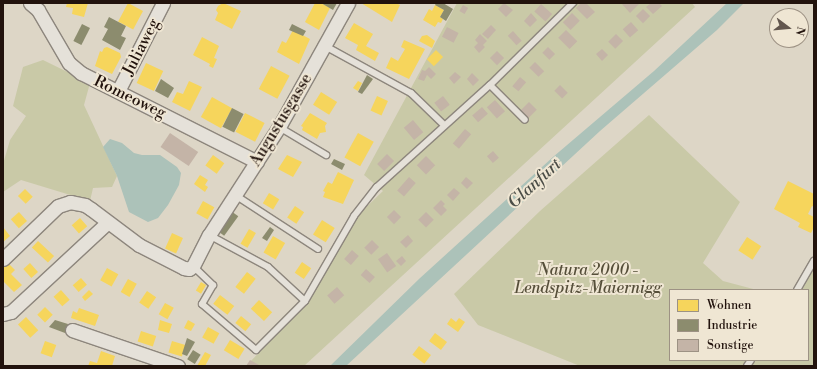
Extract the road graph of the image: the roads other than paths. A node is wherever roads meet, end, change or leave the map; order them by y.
1 (30, 3) edge
2 (163, 3) edge
3 (348, 3) edge
4 (573, 3) edge
5 (325, 46) junction
6 (490, 85) junction
7 (118, 91) junction
8 (525, 120) dead end
9 (444, 125) junction
10 (279, 127) junction
11 (326, 155) dead end
12 (257, 162) junction
13 (235, 195) junction
14 (108, 222) junction
15 (209, 234) junction
16 (318, 249) dead end
17 (3, 259) edge
18 (814, 261) edge
19 (193, 266) junction
20 (798, 289) edge
21 (305, 300) junction
22 (3, 314) edge
23 (72, 330) dead end
24 (178, 366) edge

1 - 7 street, Romeoweg
2 - 7 street, Juliaweg
3 - 5 street, Augustusgasse
4 - 6 lane
5 - 9 lane
5 - 10 street, Augustusgasse
6 - 8 lane
6 - 9 lane
7 - 12 street, Romeoweg
9 - 21 lane
10 - 11 lane
10 - 12 street, Augustusgasse
12 - 13 street, Augustusgasse
13 - 15 street, Augustusgasse
13 - 16 lane
14 - 17 street
14 - 19 street
14 - 22 street
15 - 19 street, Augustusgasse
15 - 21 lane
18 - 20 lane
19 - 21 lane
23 - 24 street

